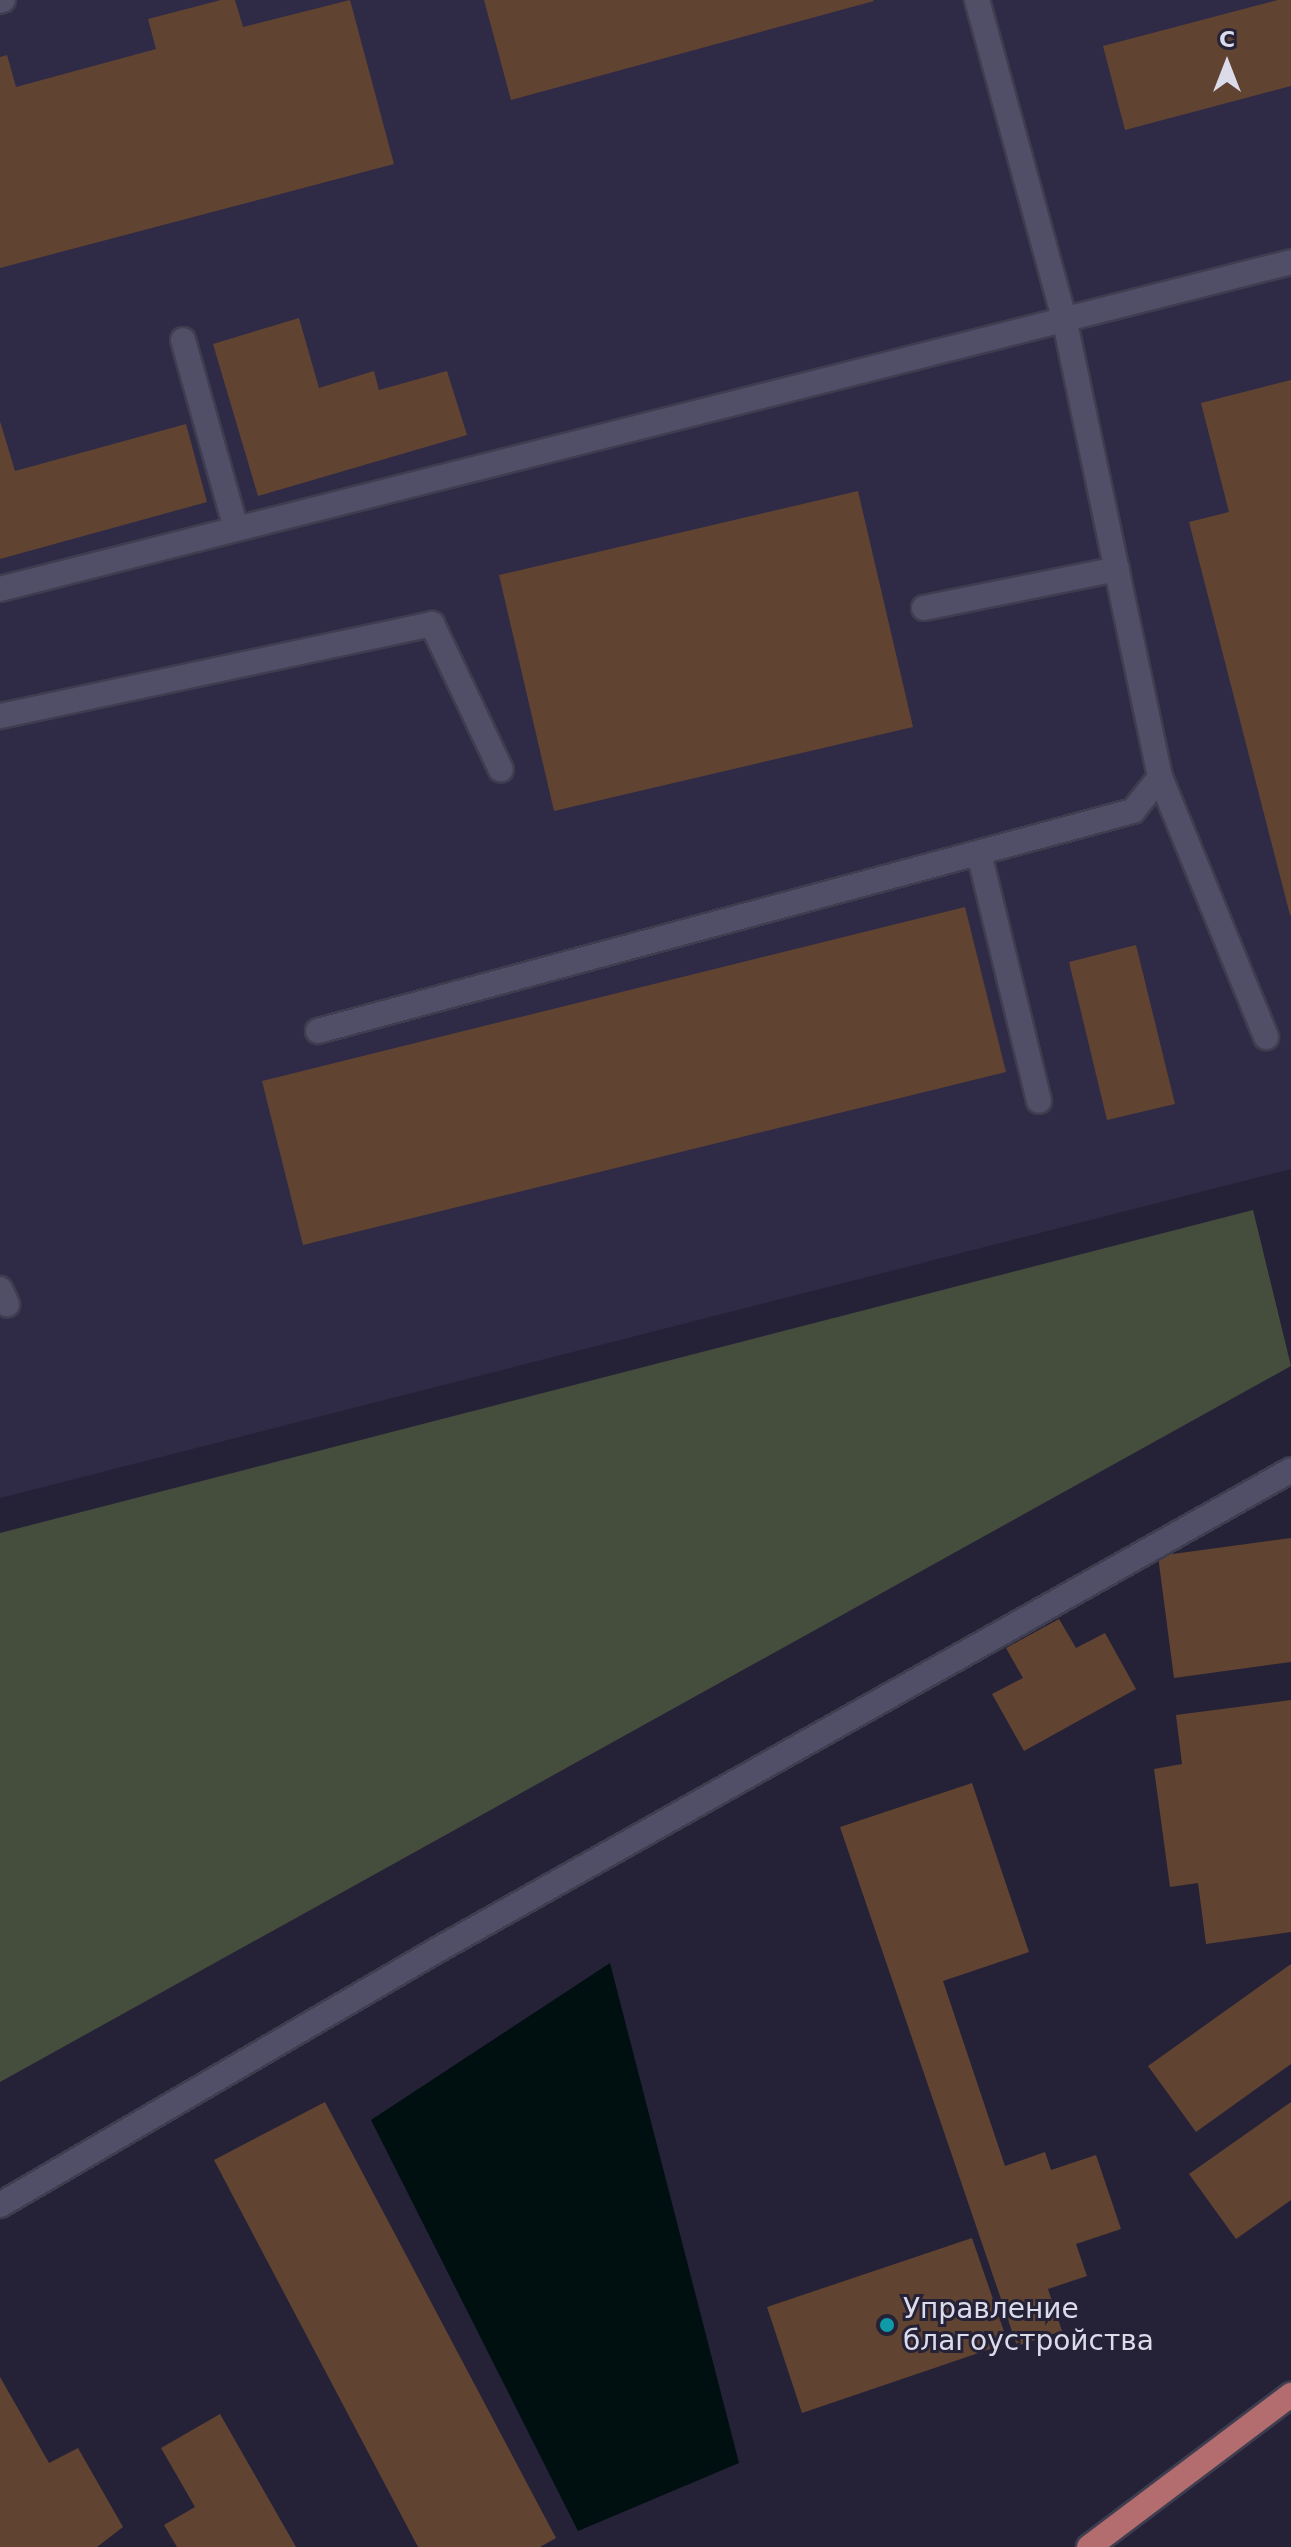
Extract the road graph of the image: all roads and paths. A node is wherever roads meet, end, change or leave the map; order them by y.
1 (977, 0) edge
2 (1291, 262) edge
3 (1064, 318) junction
4 (183, 340) dead end
5 (236, 529) junction
6 (1117, 569) junction
7 (0, 589) edge
8 (924, 608) dead end
9 (0, 716) edge
10 (501, 770) dead end
11 (1160, 777) junction
12 (979, 853) junction
13 (318, 1031) dead end
14 (1266, 1037) dead end
15 (1039, 1101) dead end
16 (1291, 1470) edge
17 (0, 2205) edge
18 (1291, 2395) edge
19 (1089, 2547) edge

1 - 3 lane
2 - 3 lane
3 - 5 lane
3 - 6 lane
4 - 5 lane
5 - 7 lane
6 - 8 lane
6 - 11 lane
9 - 10 lane
11 - 12 lane
11 - 14 lane
12 - 13 lane
12 - 15 lane
16 - 17 lane
18 - 19 main road

